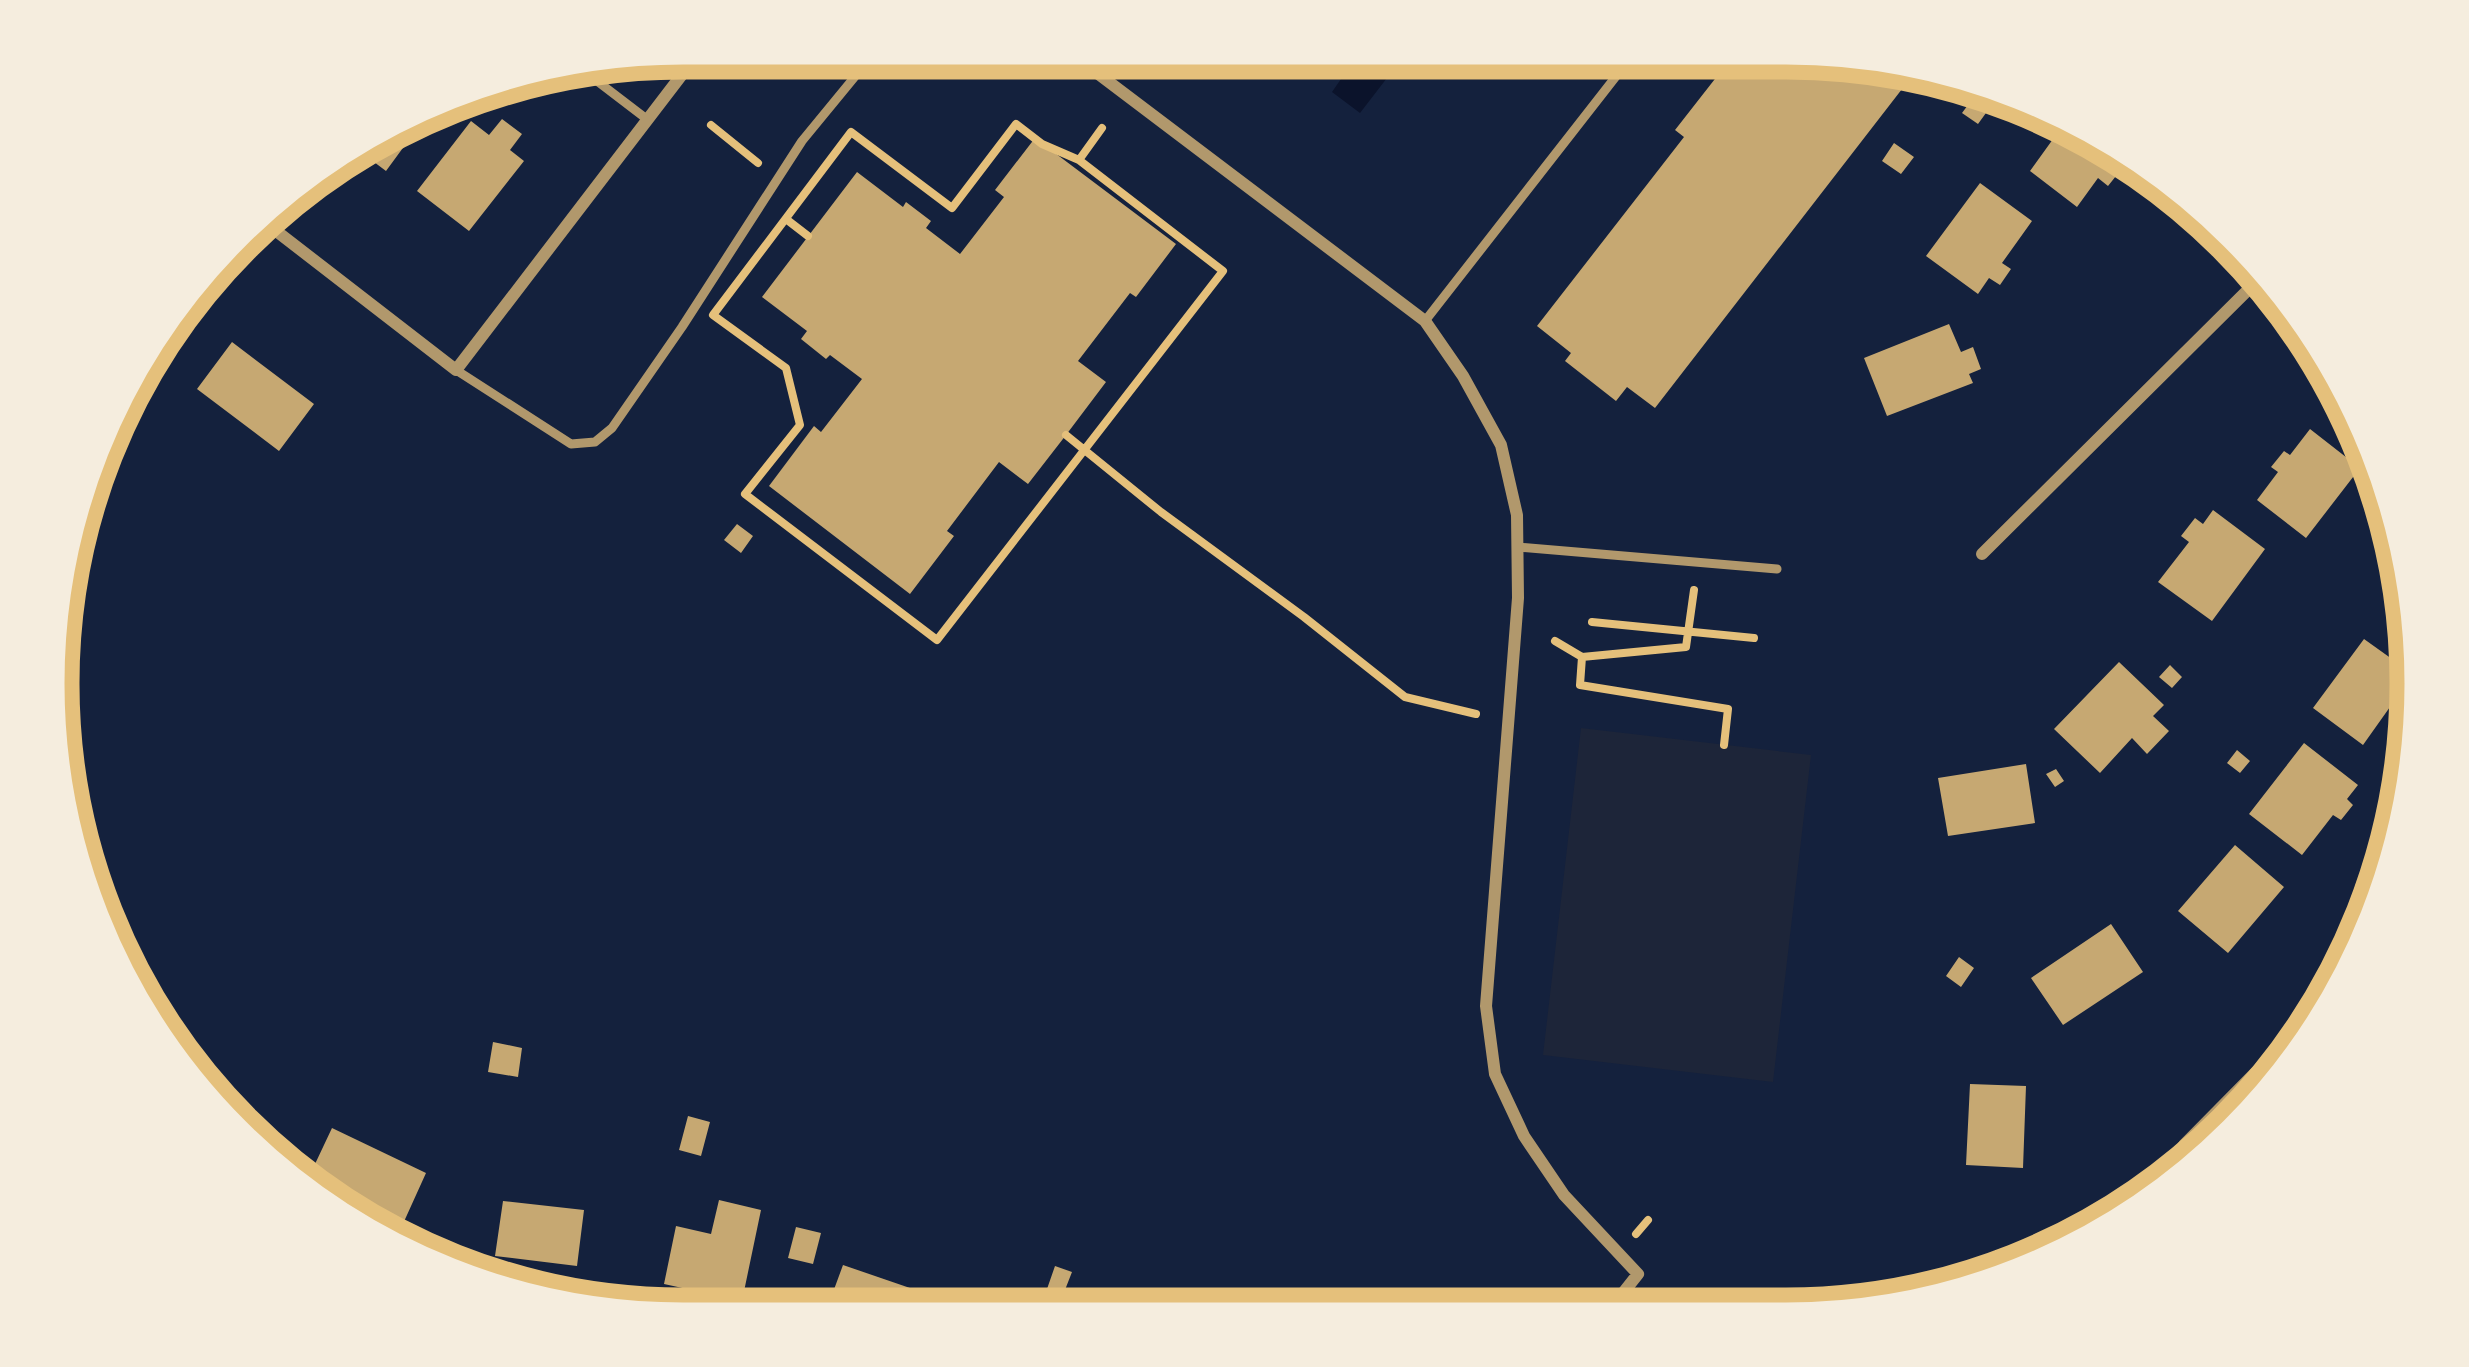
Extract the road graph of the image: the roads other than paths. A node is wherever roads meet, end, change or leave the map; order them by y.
1 (684, 72) edge
2 (859, 72) edge
3 (1096, 72) edge
4 (1619, 72) edge
5 (594, 79) edge
6 (648, 120) junction
7 (274, 229) edge
8 (2251, 287) edge
9 (1425, 321) junction
10 (457, 370) junction
11 (1518, 547) junction
12 (1982, 554) dead end
13 (1777, 569) dead end
14 (2263, 1065) edge
15 (2185, 1145) dead end
16 (1622, 1295) edge

1 - 6 street
2 - 10 lane
3 - 9 street
4 - 9 lane
5 - 6 lane
6 - 10 street
7 - 10 street
8 - 12 street
9 - 11 street
11 - 13 lane
11 - 16 street
14 - 15 street

